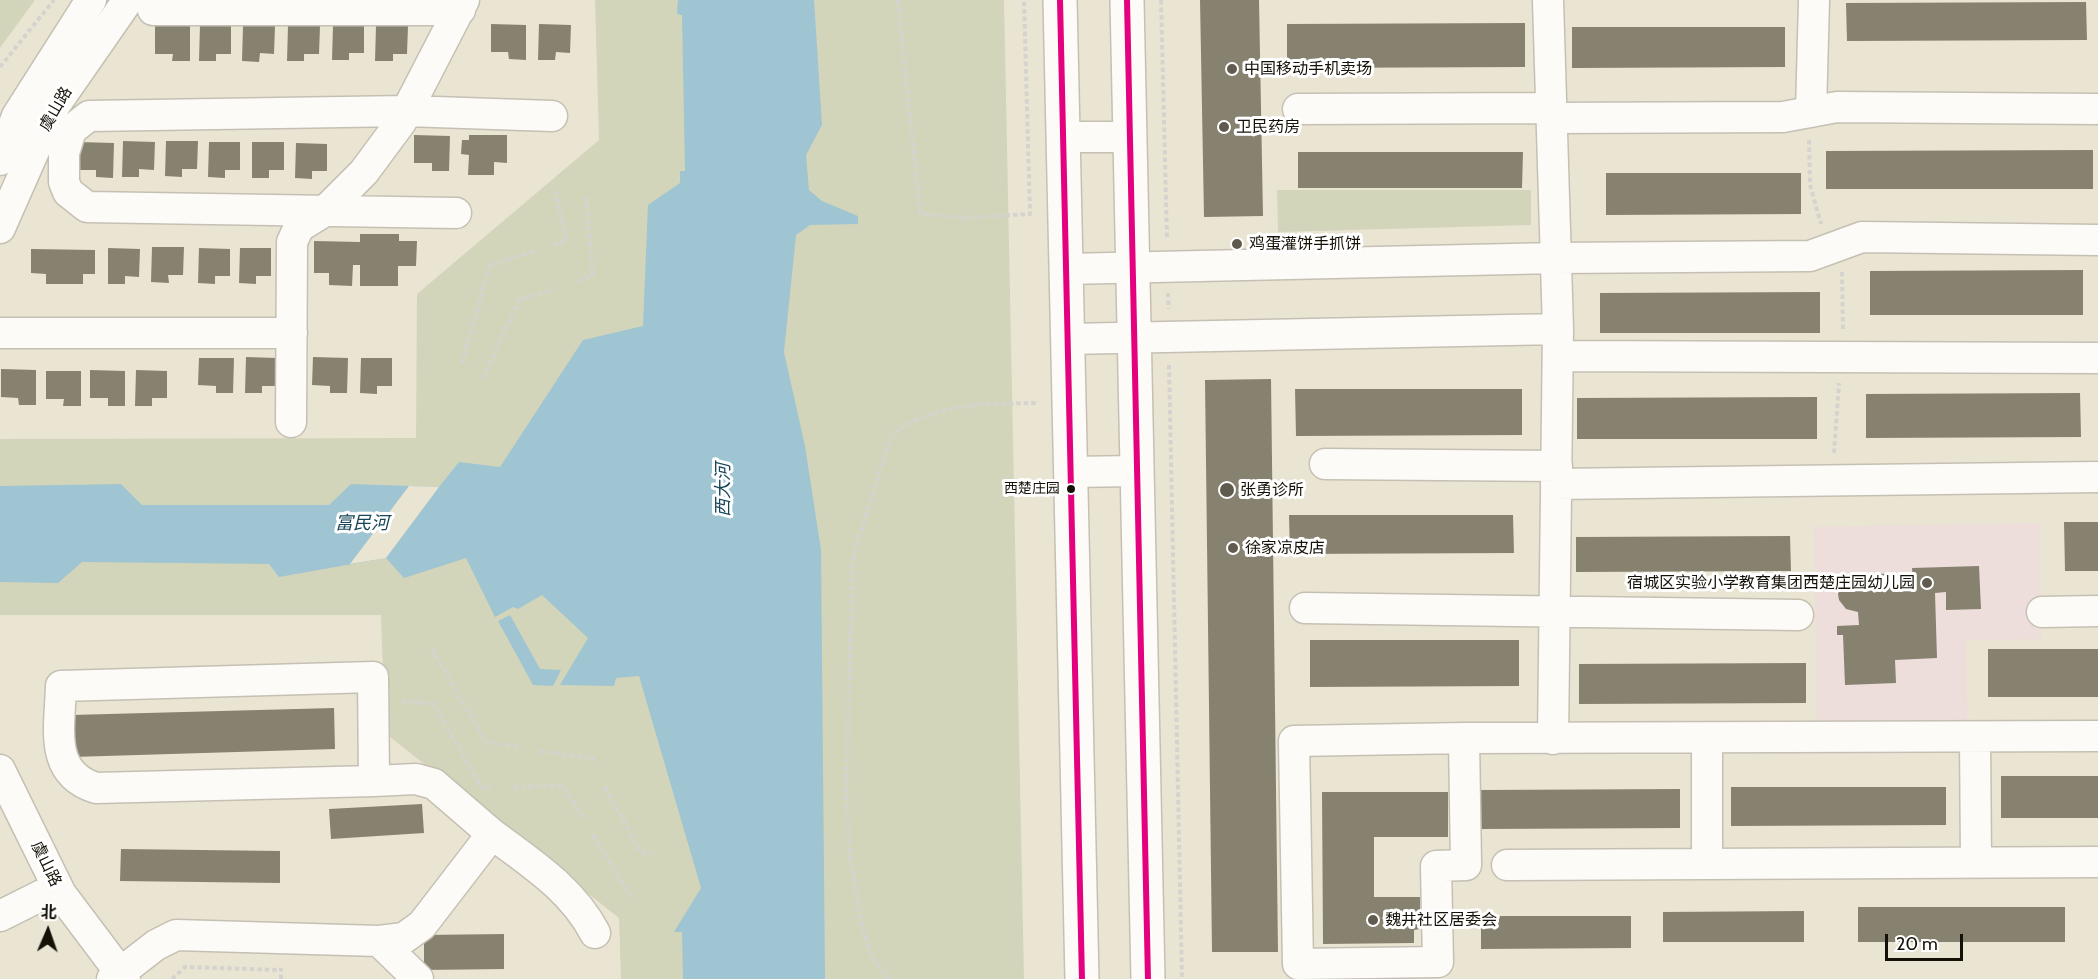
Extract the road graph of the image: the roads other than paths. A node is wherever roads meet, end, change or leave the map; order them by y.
1 (91, 0) edge
2 (1060, 0) edge
3 (1127, 0) edge
4 (1548, 0) edge
5 (1815, 0) edge
6 (141, 5) edge
7 (462, 5) edge
8 (1298, 109) dead end
9 (2098, 109) edge
10 (406, 111) junction
11 (1810, 112) junction
12 (1552, 113) junction
13 (8, 116) edge
14 (552, 116) dead end
15 (1063, 137) junction
16 (1130, 137) junction
17 (0, 160) edge
18 (326, 211) junction
19 (456, 213) dead end
20 (0, 228) edge
21 (2098, 240) edge
22 (1556, 258) junction
23 (1134, 267) junction
24 (1066, 268) junction
25 (0, 333) edge
26 (292, 333) junction
27 (1135, 338) junction
28 (1067, 339) junction
29 (1558, 343) junction
30 (2098, 358) edge
31 (291, 422) dead end
32 (1325, 464) dead end
33 (1137, 471) junction
34 (1070, 472) junction
35 (1557, 475) junction
36 (2098, 477) edge
37 (1305, 608) dead end
38 (2098, 611) edge
39 (1555, 612) junction
40 (2042, 612) dead end
41 (1798, 615) dead end
42 (2098, 736) edge
43 (1975, 737) junction
44 (1464, 738) junction
45 (1707, 738) junction
46 (1553, 739) junction
47 (0, 770) edge
48 (374, 781) junction
49 (0, 812) edge
50 (492, 834) junction
51 (1976, 862) junction
52 (2098, 862) edge
53 (1707, 864) junction
54 (1508, 865) dead end
55 (42, 895) junction
56 (0, 916) edge
57 (595, 933) dead end
58 (379, 941) junction
59 (1438, 971) edge
60 (114, 977) edge
61 (418, 979) edge
62 (1082, 979) edge
63 (1148, 979) edge

1 - 13 street, 虞山路
2 - 15 main road
3 - 16 main road
4 - 12 street
5 - 11 street
6 - 7 street
6 - 20 street, 虞山路
7 - 10 street
8 - 12 street
9 - 11 street
10 - 14 street
10 - 18 street
10 - 18 street
11 - 12 street
12 - 22 street
13 - 17 street, 虞山路
15 - 16 street
15 - 24 main road
16 - 23 main road
18 - 19 street
18 - 26 street
21 - 22 street
22 - 23 street
22 - 29 street
23 - 24 street
23 - 27 main road
24 - 28 main road
25 - 26 street
26 - 31 street
27 - 28 street
27 - 29 street
27 - 33 main road
28 - 34 main road
29 - 30 street
29 - 35 street
32 - 35 street
33 - 34 street
33 - 63 main road
34 - 62 main road
35 - 36 street
35 - 39 street
37 - 39 street
38 - 40 street
39 - 41 street
39 - 46 street
42 - 43 street
43 - 45 street
43 - 51 street
44 - 46 street
44 - 59 street
44 - 59 street
45 - 46 street
45 - 53 street
47 - 60 street, 虞山路
48 - 48 street
48 - 50 street
49 - 55 street, 虞山路
50 - 57 street
50 - 58 street
51 - 52 street
51 - 53 street
53 - 54 street
55 - 56 street
55 - 60 street, 虞山路
58 - 60 street
58 - 61 street

